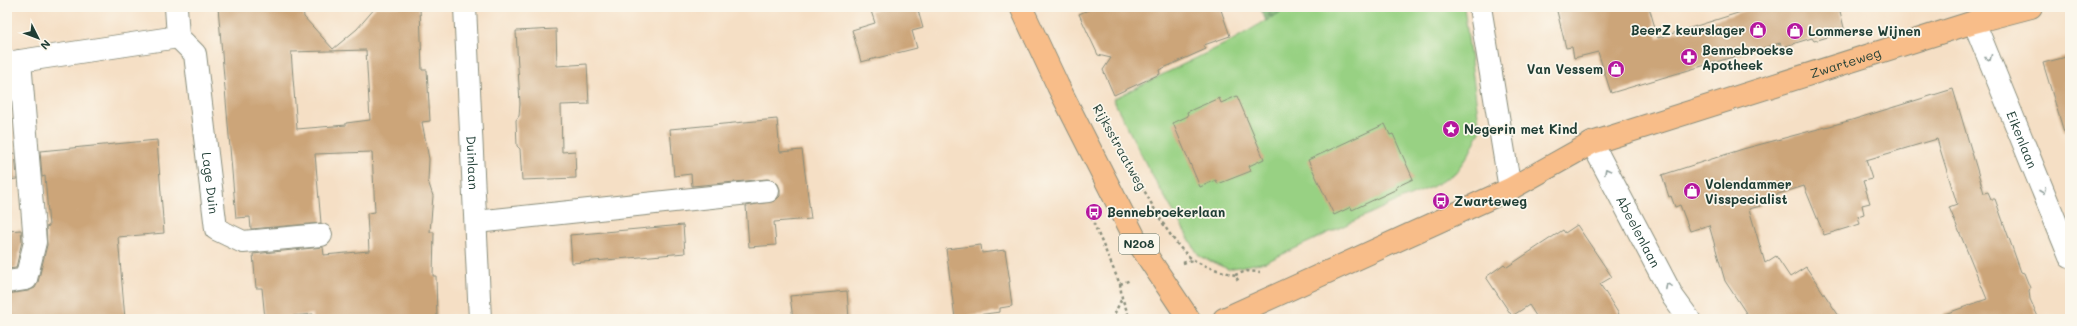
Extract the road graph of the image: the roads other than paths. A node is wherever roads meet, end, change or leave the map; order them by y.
1 (176, 7) edge
2 (465, 7) edge
3 (1021, 7) edge
4 (1480, 7) edge
5 (2031, 7) edge
6 (1974, 22) junction
7 (178, 37) junction
8 (13, 62) edge
9 (1592, 143) junction
10 (1510, 189) junction
11 (768, 191) dead end
12 (476, 222) junction
13 (321, 235) dead end
14 (2070, 257) edge
15 (7, 282) edge
16 (480, 319) edge
17 (1189, 319) edge
18 (1224, 319) edge
19 (1689, 319) edge

1 - 7 street
2 - 12 street, Duinlaan
3 - 17 main road, Rijksstraatweg / N208
4 - 10 street
5 - 6 main road, Zwarteweg
6 - 9 main road, Zwarteweg
6 -> 14 street, Eikenlaan
7 - 8 street
7 - 13 street, Lage Duin
8 - 15 street
9 - 10 main road, Zwarteweg
19 -> 9 street, Abeelenlaan
10 - 18 main road, Zwarteweg
11 - 12 street
12 - 16 street, Duinlaan

